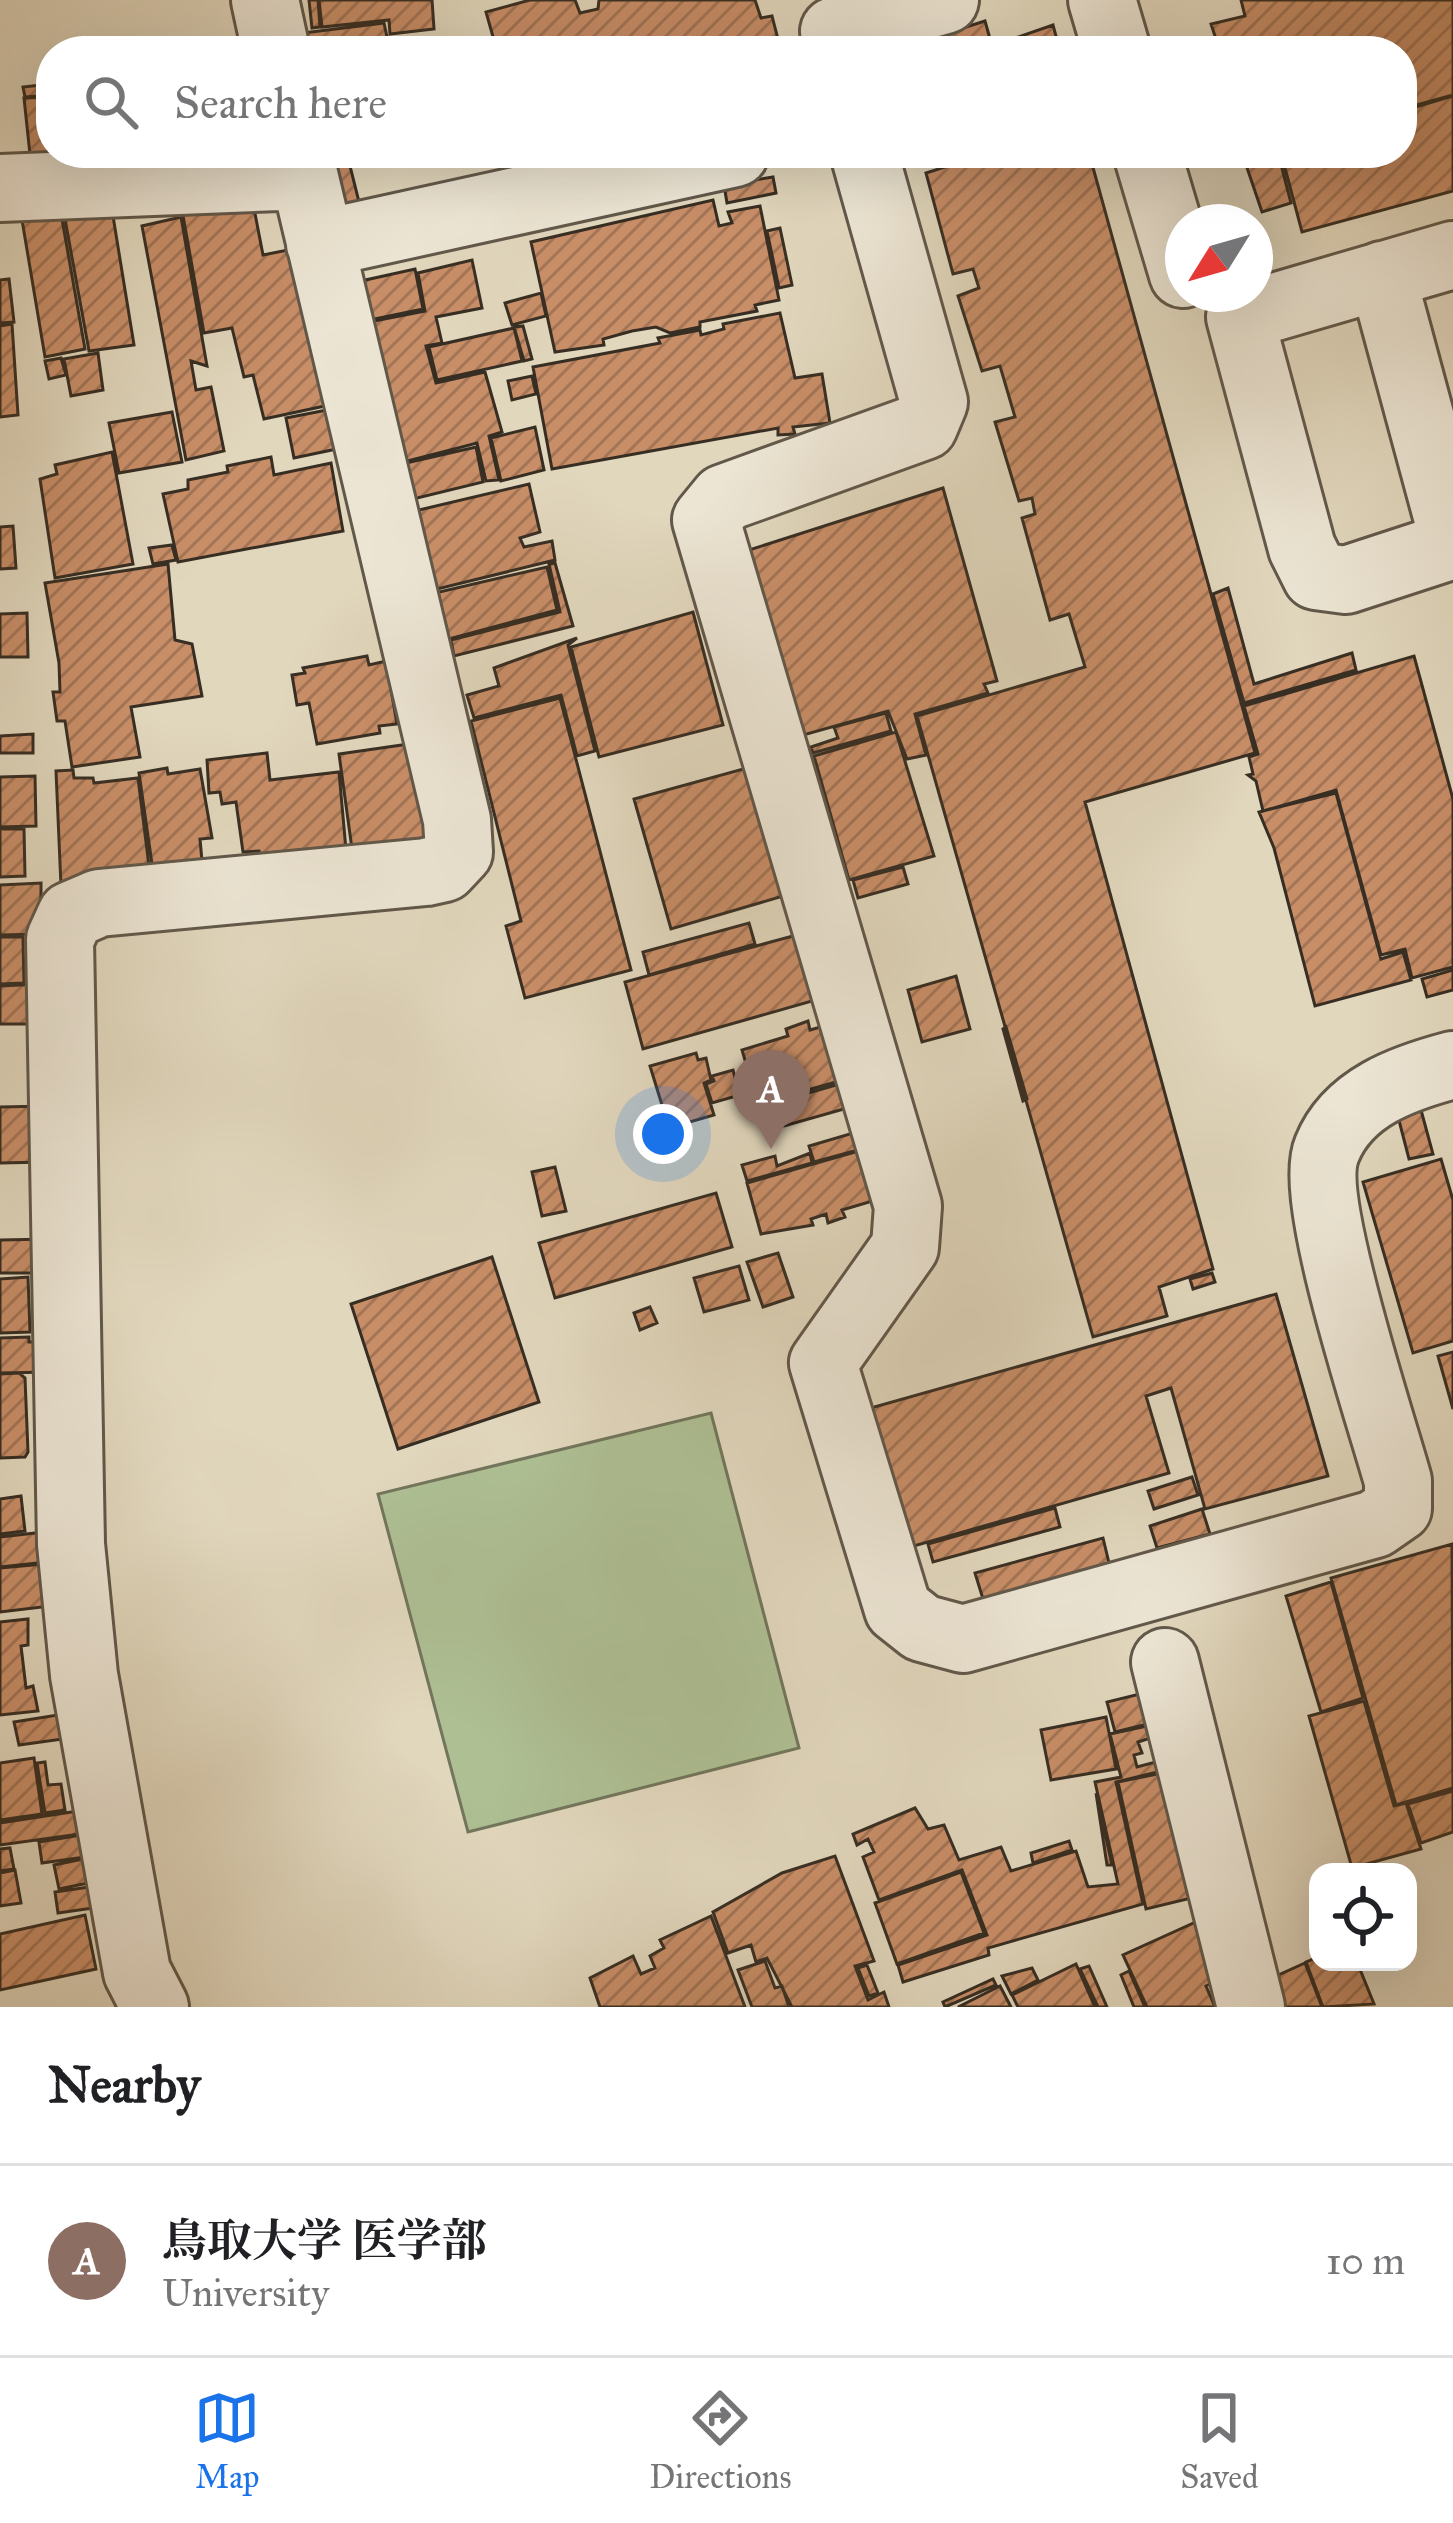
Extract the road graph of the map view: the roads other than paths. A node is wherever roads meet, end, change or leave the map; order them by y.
1 (265, 0) edge
2 (945, 0) edge
3 (1102, 0) edge
4 (273, 36) edge
5 (835, 36) edge
6 (1113, 36) edge
7 (263, 168) edge
8 (303, 168) edge
9 (667, 168) edge
10 (867, 168) edge
11 (1152, 168) edge
12 (0, 188) edge
13 (1165, 212) edge
14 (320, 244) junction
15 (1453, 255) edge
16 (1382, 275) junction
17 (1273, 295) edge
18 (1219, 312) edge
19 (1453, 542) edge
20 (1453, 1065) edge
21 (1165, 1662) dead end
22 (155, 2007) edge
23 (1251, 2007) edge

1 - 4 street
2 - 5 street
3 - 6 street
7 - 12 street
8 - 14 street
9 - 14 street
10 - 20 street
11 - 13 street
14 - 22 street
15 - 16 street
16 - 17 street
16 - 19 street
18 - 19 street
21 - 23 street

